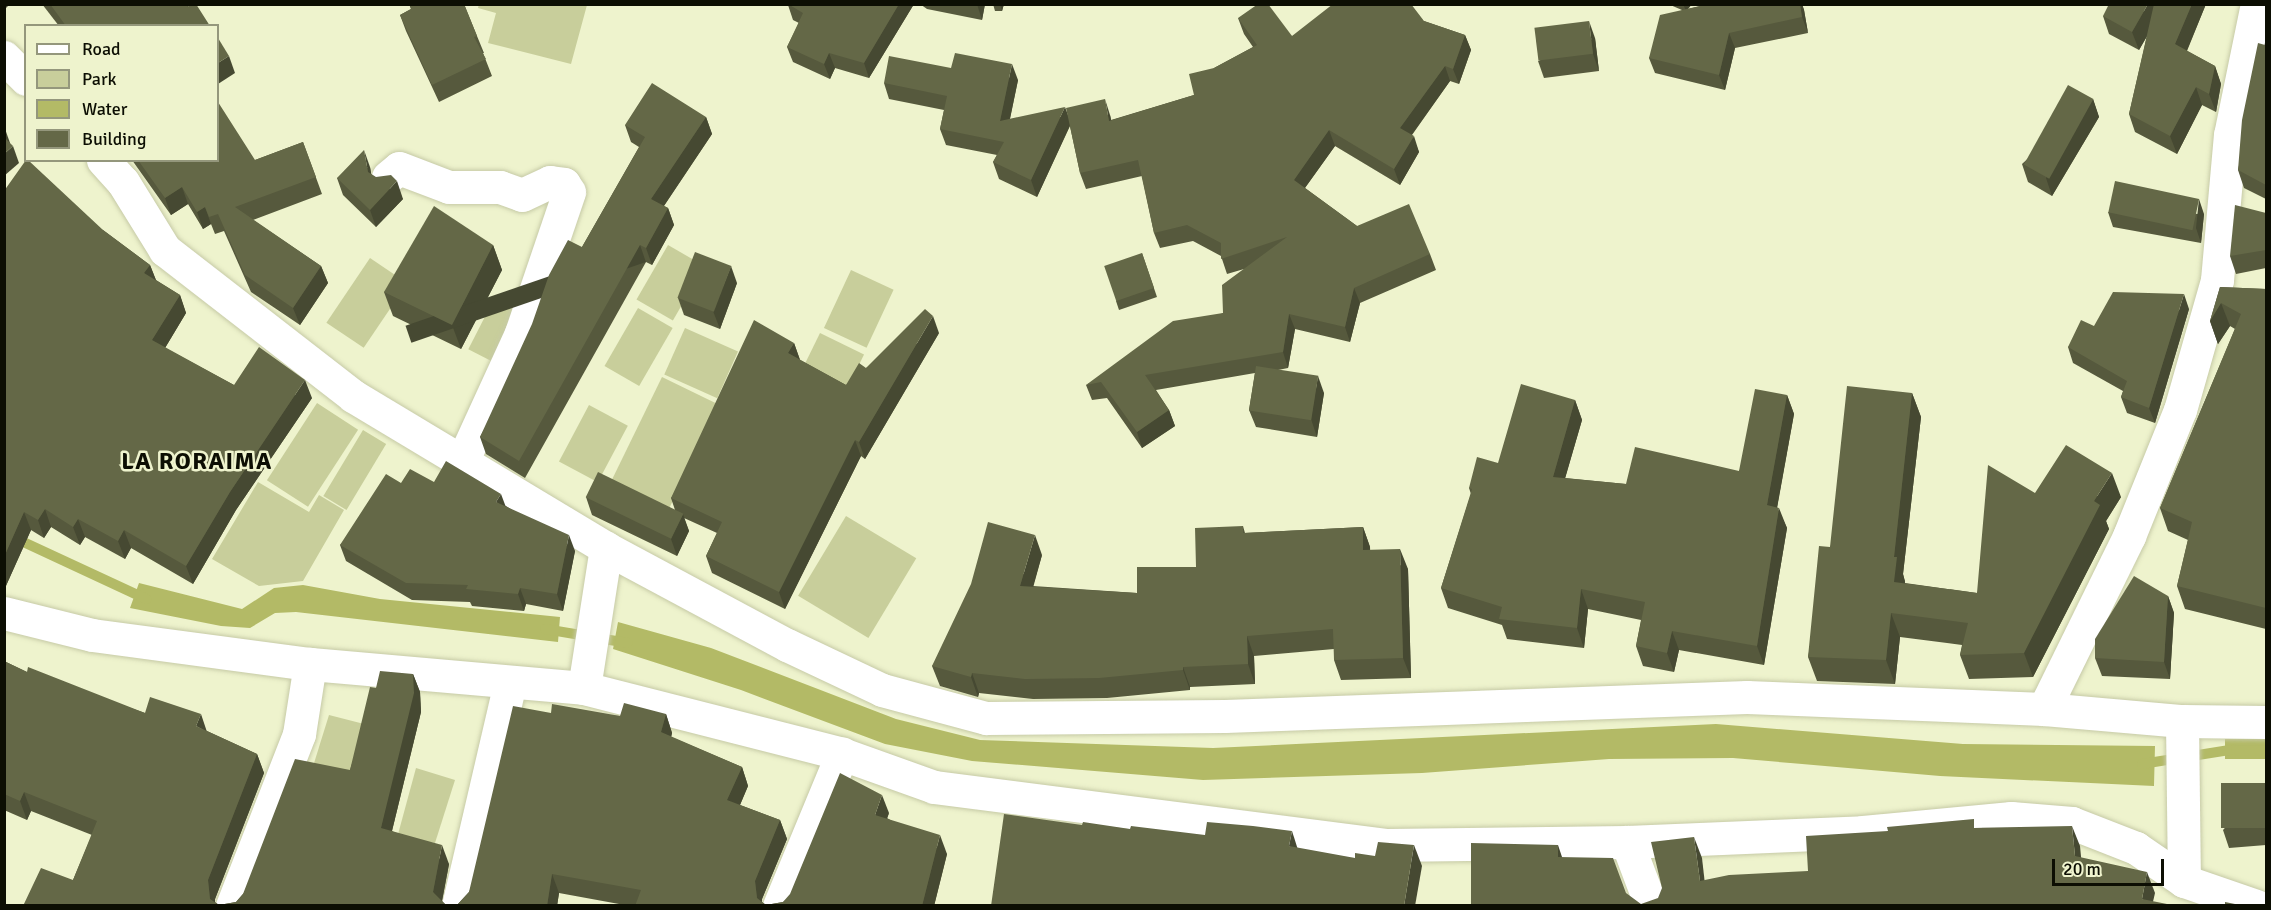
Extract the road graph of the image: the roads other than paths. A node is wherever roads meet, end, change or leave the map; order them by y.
1 (2257, 4) edge
2 (4, 57) edge
3 (24, 77) edge
4 (105, 162) edge
5 (388, 177) edge
6 (462, 462) junction
7 (606, 548) junction
8 (4, 613) edge
9 (310, 664) junction
10 (510, 683) junction
11 (584, 688) junction
12 (2044, 709) junction
13 (2182, 722) junction
14 (2266, 722) edge
15 (842, 754) junction
16 (1627, 842) junction
17 (2184, 881) junction
18 (232, 906) edge
19 (458, 906) edge
20 (778, 906) edge
21 (1651, 906) edge
22 (2256, 906) edge

1 - 12 street
2 - 3 street
4 - 6 street
5 - 6 street
6 - 7 street
7 - 11 street
7 - 12 street
8 - 9 street
9 - 10 street
9 - 18 street
10 - 11 street
10 - 19 street
11 - 15 street
12 - 13 street
13 - 14 street
13 - 17 street
15 - 16 street
15 - 20 street
16 - 17 street
16 - 21 street
17 - 22 street

